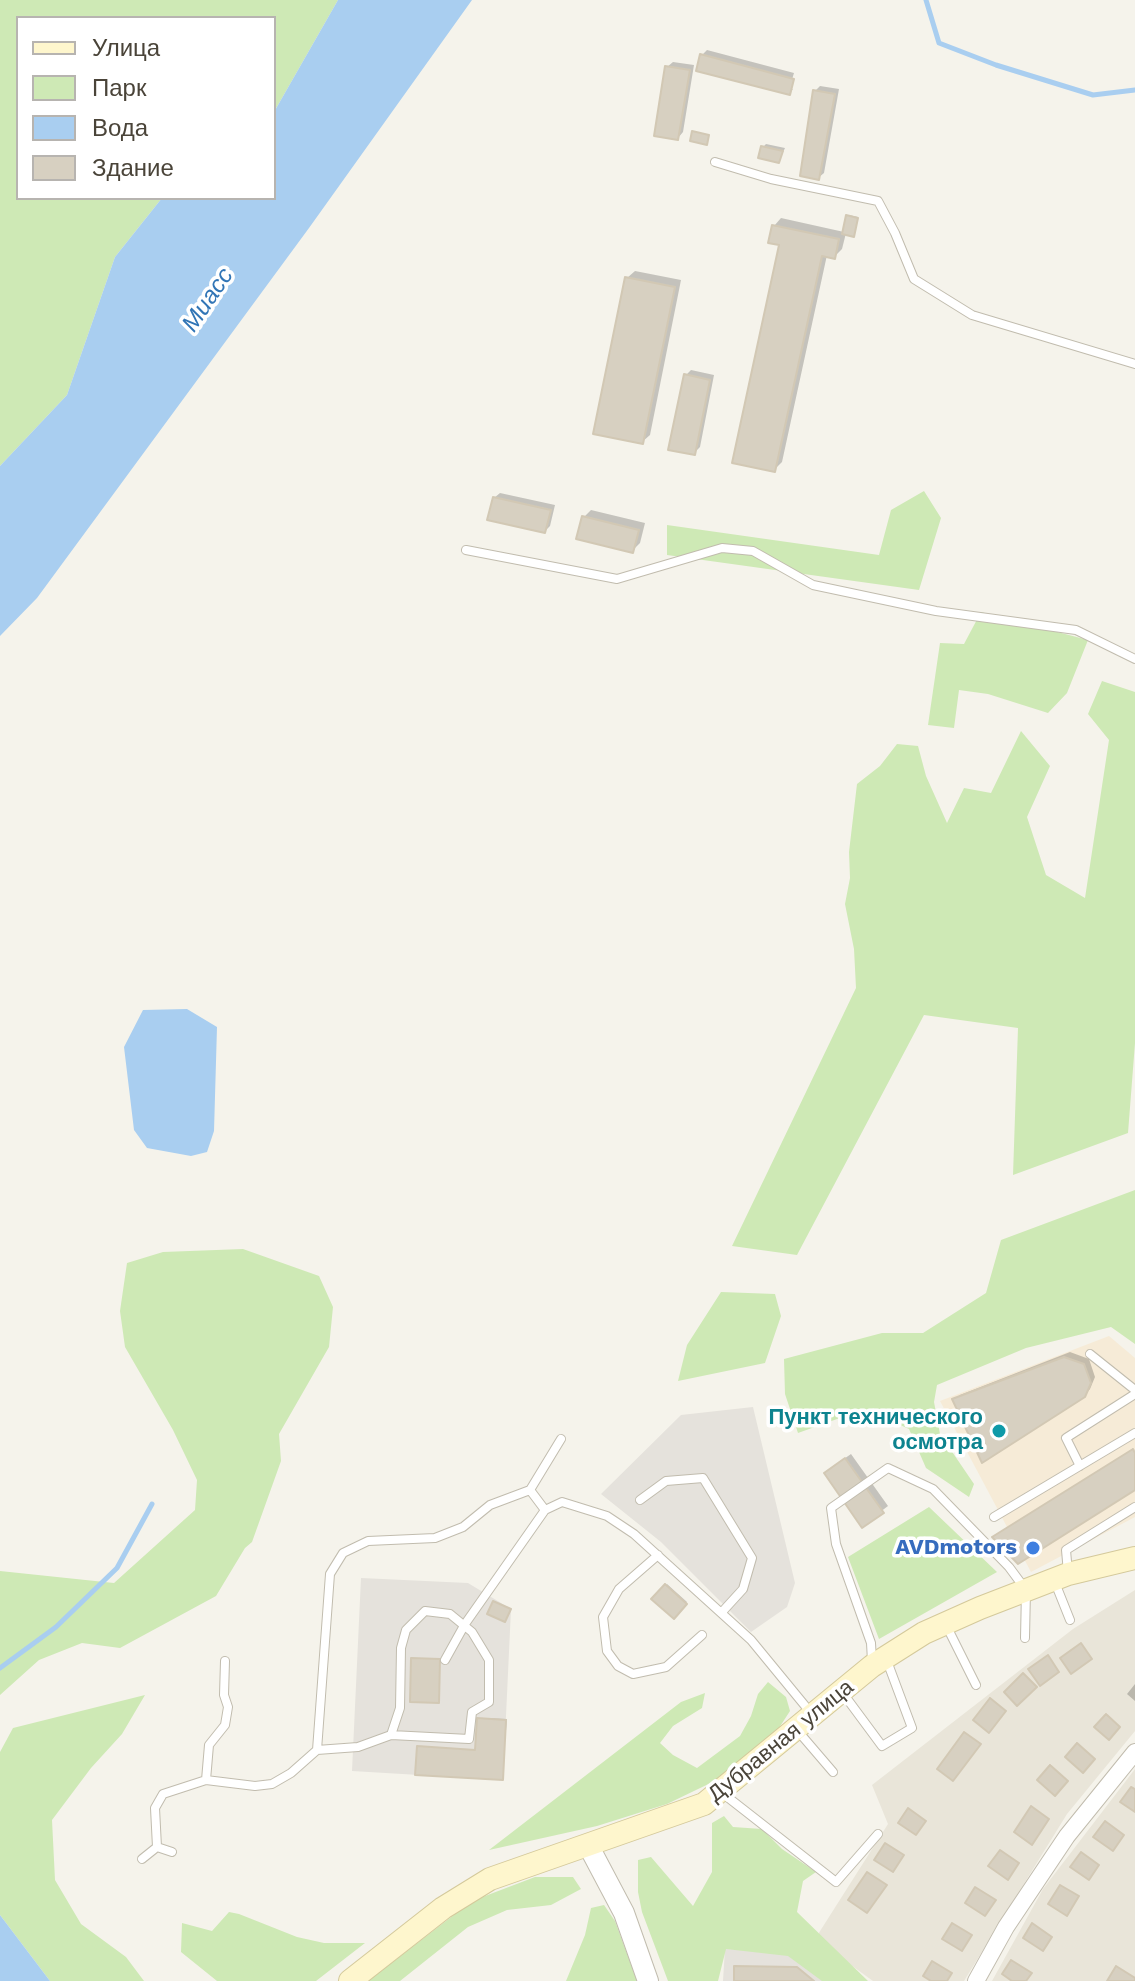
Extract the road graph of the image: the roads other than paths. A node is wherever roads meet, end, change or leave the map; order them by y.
1 (715, 162) dead end
2 (1135, 364) edge
3 (466, 550) dead end
4 (1135, 659) edge
5 (1090, 1354) dead end
6 (1135, 1392) edge
7 (1135, 1433) edge
8 (561, 1439) dead end
9 (1080, 1466) junction
10 (530, 1490) junction
11 (640, 1500) dead end
12 (1135, 1507) edge
13 (545, 1510) junction
14 (994, 1517) dead end
15 (658, 1555) junction
16 (1135, 1558) edge
17 (1061, 1576) junction
18 (1026, 1590) junction
19 (722, 1612) junction
20 (1070, 1620) dead end
21 (944, 1623) junction
22 (465, 1624) junction
23 (702, 1635) dead end
24 (1025, 1638) dead end
25 (445, 1660) dead end
26 (225, 1661) dead end
27 (879, 1661) junction
28 (976, 1685) dead end
29 (841, 1691) junction
30 (804, 1721) junction
31 (391, 1735) junction
32 (317, 1750) junction
33 (1135, 1752) edge
34 (833, 1772) dead end
35 (206, 1780) junction
36 (720, 1791) junction
37 (878, 1834) dead end
38 (588, 1845) junction
39 (157, 1847) junction
40 (172, 1852) dead end
41 (142, 1859) dead end
42 (350, 1981) edge
43 (648, 1981) edge
44 (976, 1981) edge

1 - 2 lane
3 - 4 lane
5 - 6 lane
6 - 9 lane
7 - 9 lane
8 - 10 lane
9 - 14 lane
10 - 13 lane
10 - 32 lane
11 - 19 lane
12 - 17 lane
13 - 15 lane
13 - 22 lane
15 - 19 lane
15 - 23 lane
16 - 17 main road, Дубравная улица
17 - 18 main road, Дубравная улица
17 - 20 lane
18 - 21 main road, Дубравная улица
18 - 24 lane
18 - 27 lane
19 - 30 lane
21 - 27 main road, Дубравная улица
21 - 28 lane
22 - 25 lane
22 - 31 lane
22 - 31 lane
26 - 35 lane
27 - 29 main road, Дубравная улица
27 - 29 lane
29 - 30 main road, Дубравная улица
30 - 34 lane
30 - 36 main road, Дубравная улица
31 - 32 lane
32 - 35 lane
33 - 44 street
35 - 39 lane
36 - 37 lane
36 - 38 main road, Дубравная улица
38 - 42 main road, Дубравная улица
38 - 43 street
39 - 40 lane
39 - 41 lane

